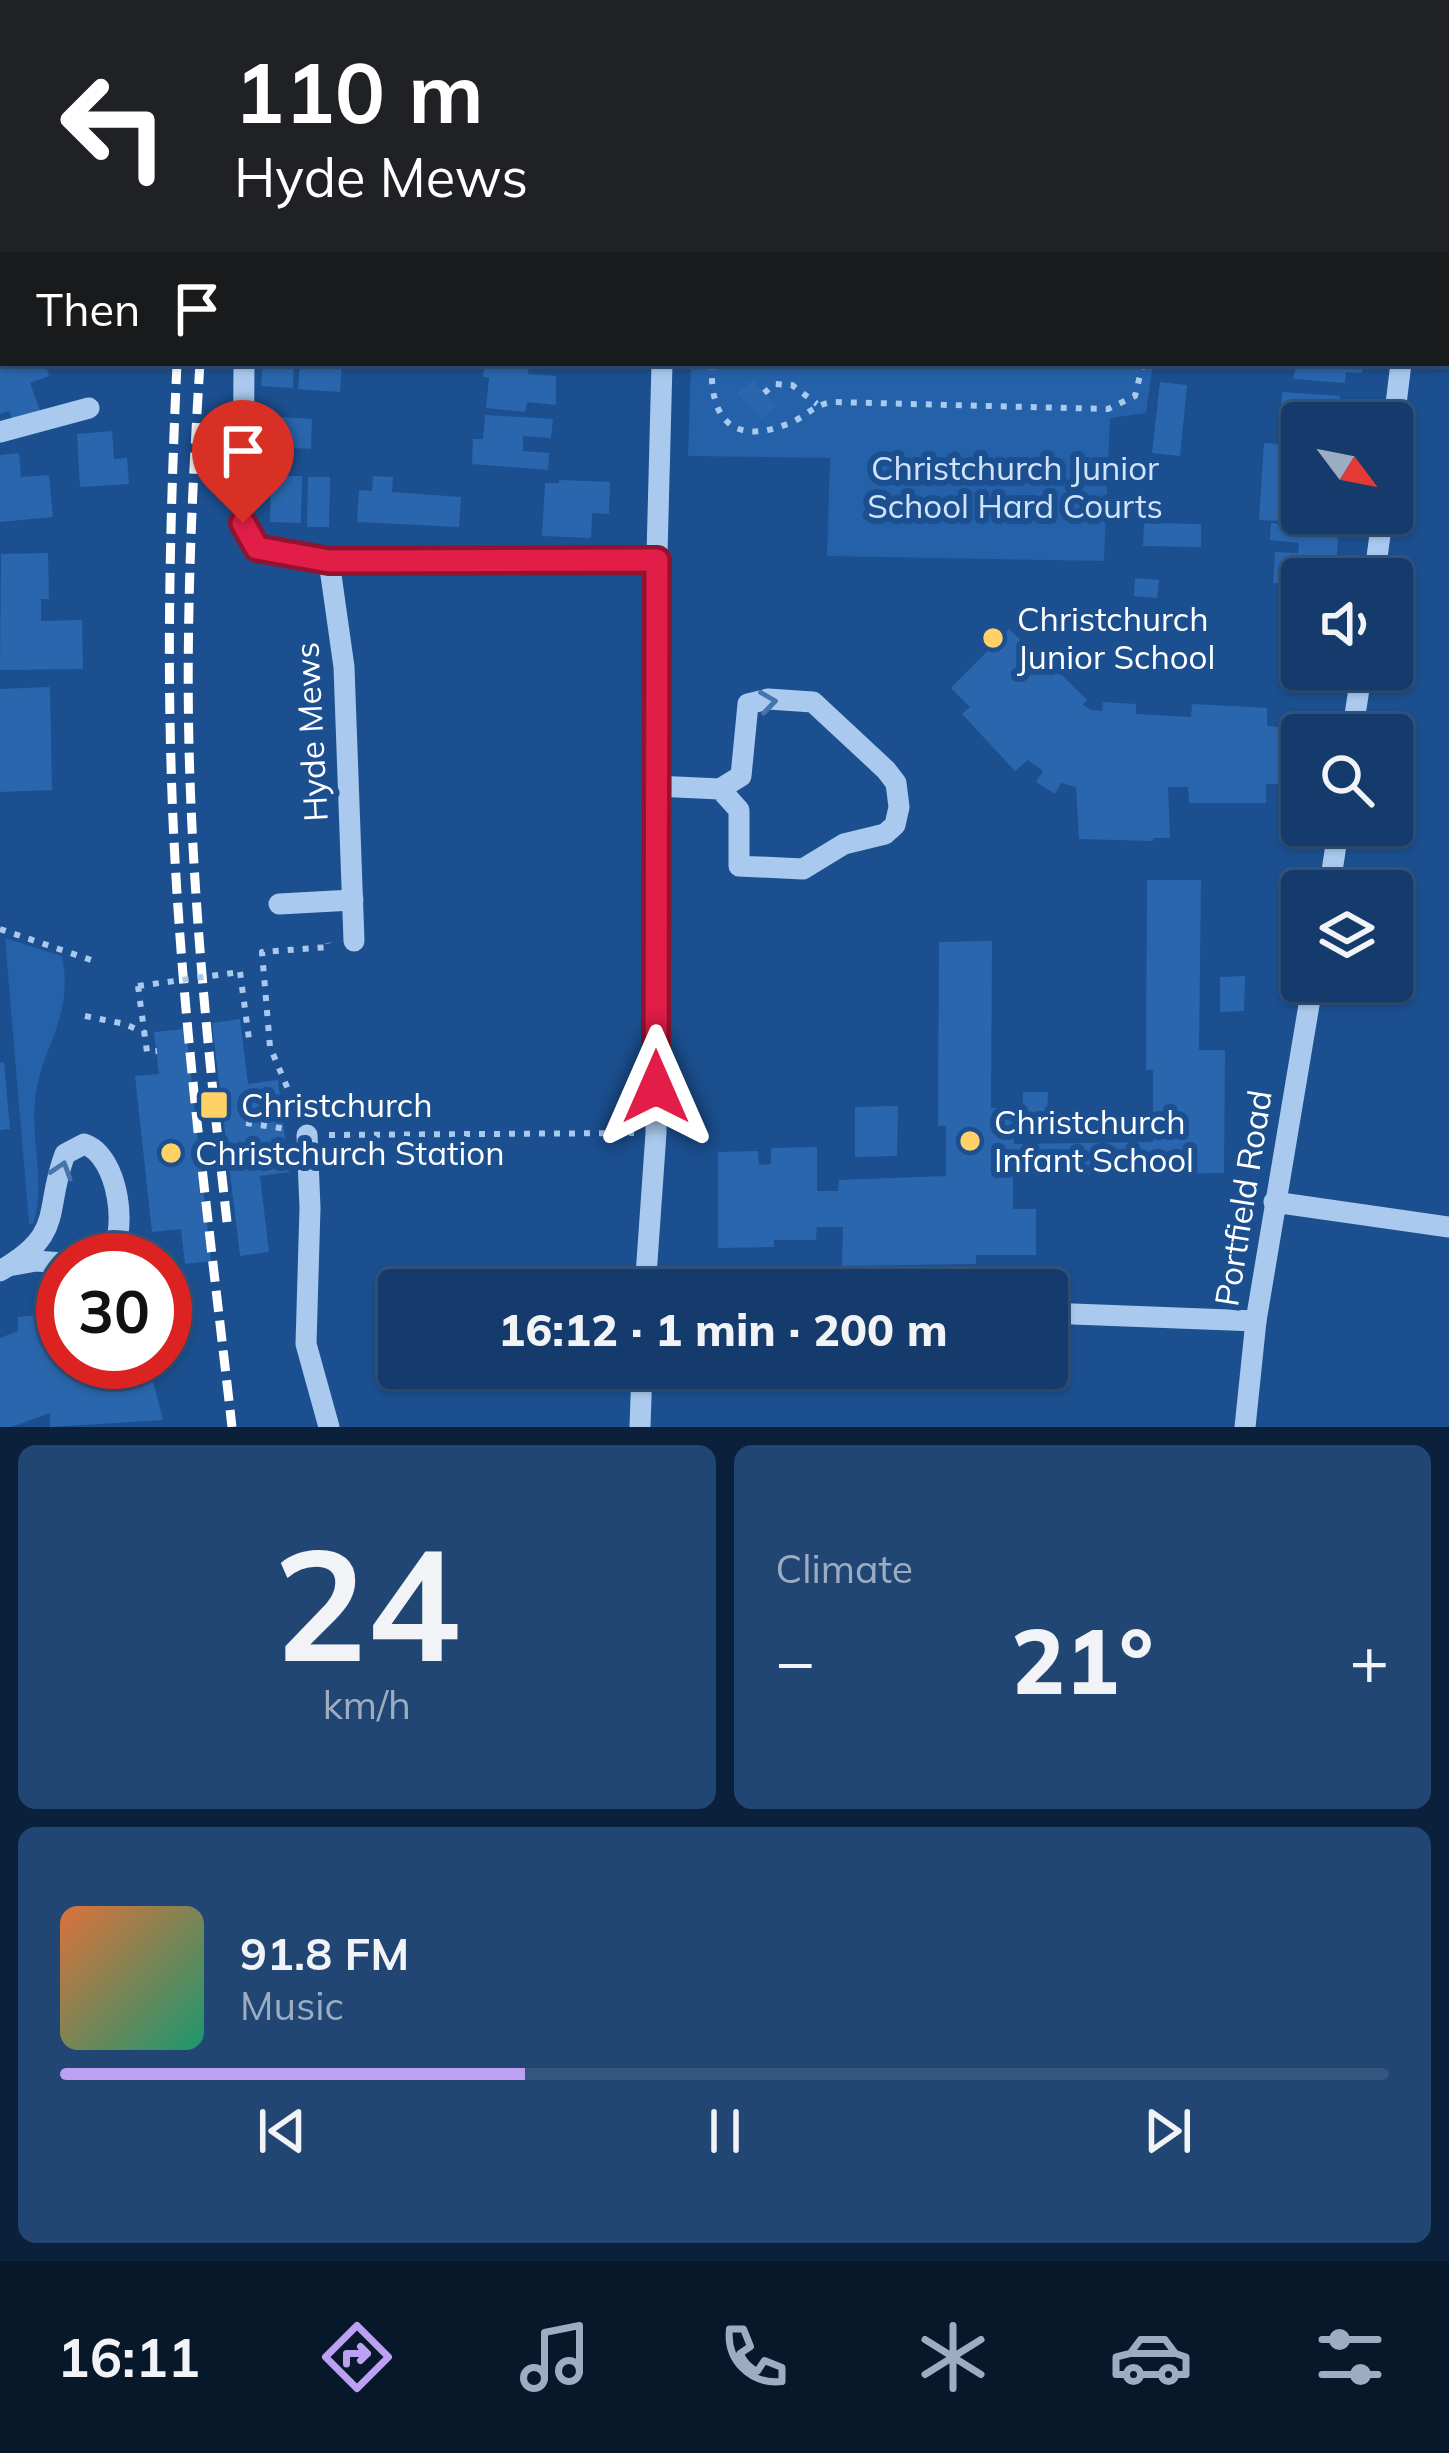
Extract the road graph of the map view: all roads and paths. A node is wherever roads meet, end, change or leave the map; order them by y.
1 (244, 366) edge
2 (662, 366) edge
3 (712, 366) edge
4 (1143, 366) edge
5 (1401, 366) edge
6 (764, 393) dead end
7 (1396, 402) edge
8 (817, 404) junction
9 (89, 408) dead end
10 (0, 432) edge
11 (657, 560) junction
12 (329, 561) junction
13 (656, 786) junction
14 (720, 789) junction
15 (353, 900) junction
16 (325, 902) junction
17 (279, 904) dead end
18 (0, 928) edge
19 (355, 941) dead end
20 (94, 961) dead end
21 (1309, 1002) edge
22 (86, 1016) dead end
23 (145, 1033) junction
24 (243, 1040) dead end
25 (157, 1051) dead end
26 (246, 1123) dead end
27 (656, 1132) junction
28 (307, 1135) junction
29 (1274, 1202) junction
30 (1449, 1227) edge
31 (46, 1233) edge
32 (118, 1233) edge
33 (36, 1244) edge
34 (36, 1261) edge
35 (4, 1269) edge
36 (646, 1269) edge
37 (1068, 1314) edge
38 (1256, 1321) junction
39 (641, 1389) edge
40 (329, 1427) edge
41 (640, 1427) edge
42 (1245, 1427) edge

1 - 12 street
2 - 11 street
3 - 8 path
4 - 8 path
5 - 7 street
6 - 8 path
9 - 10 street
11 - 12 street
11 - 13 street
12 - 15 street, Hyde Mews
13 - 14 street
13 - 27 street
14 -> 14 street
15 - 16 street
15 - 19 street, Hyde Mews
16 - 17 street
16 - 28 path
18 - 20 path
21 - 29 street, Portfield Road
22 - 23 path
23 - 24 path, bridge
23 - 25 path
26 - 28 path
27 - 28 path
27 - 36 street
28 - 40 street
29 - 30 street
29 - 38 street, Portfield Road
31 -> 32 street
35 -> 33 street
34 - 35 street
37 - 38 street
38 - 42 street, Portfield Road
39 - 41 street

